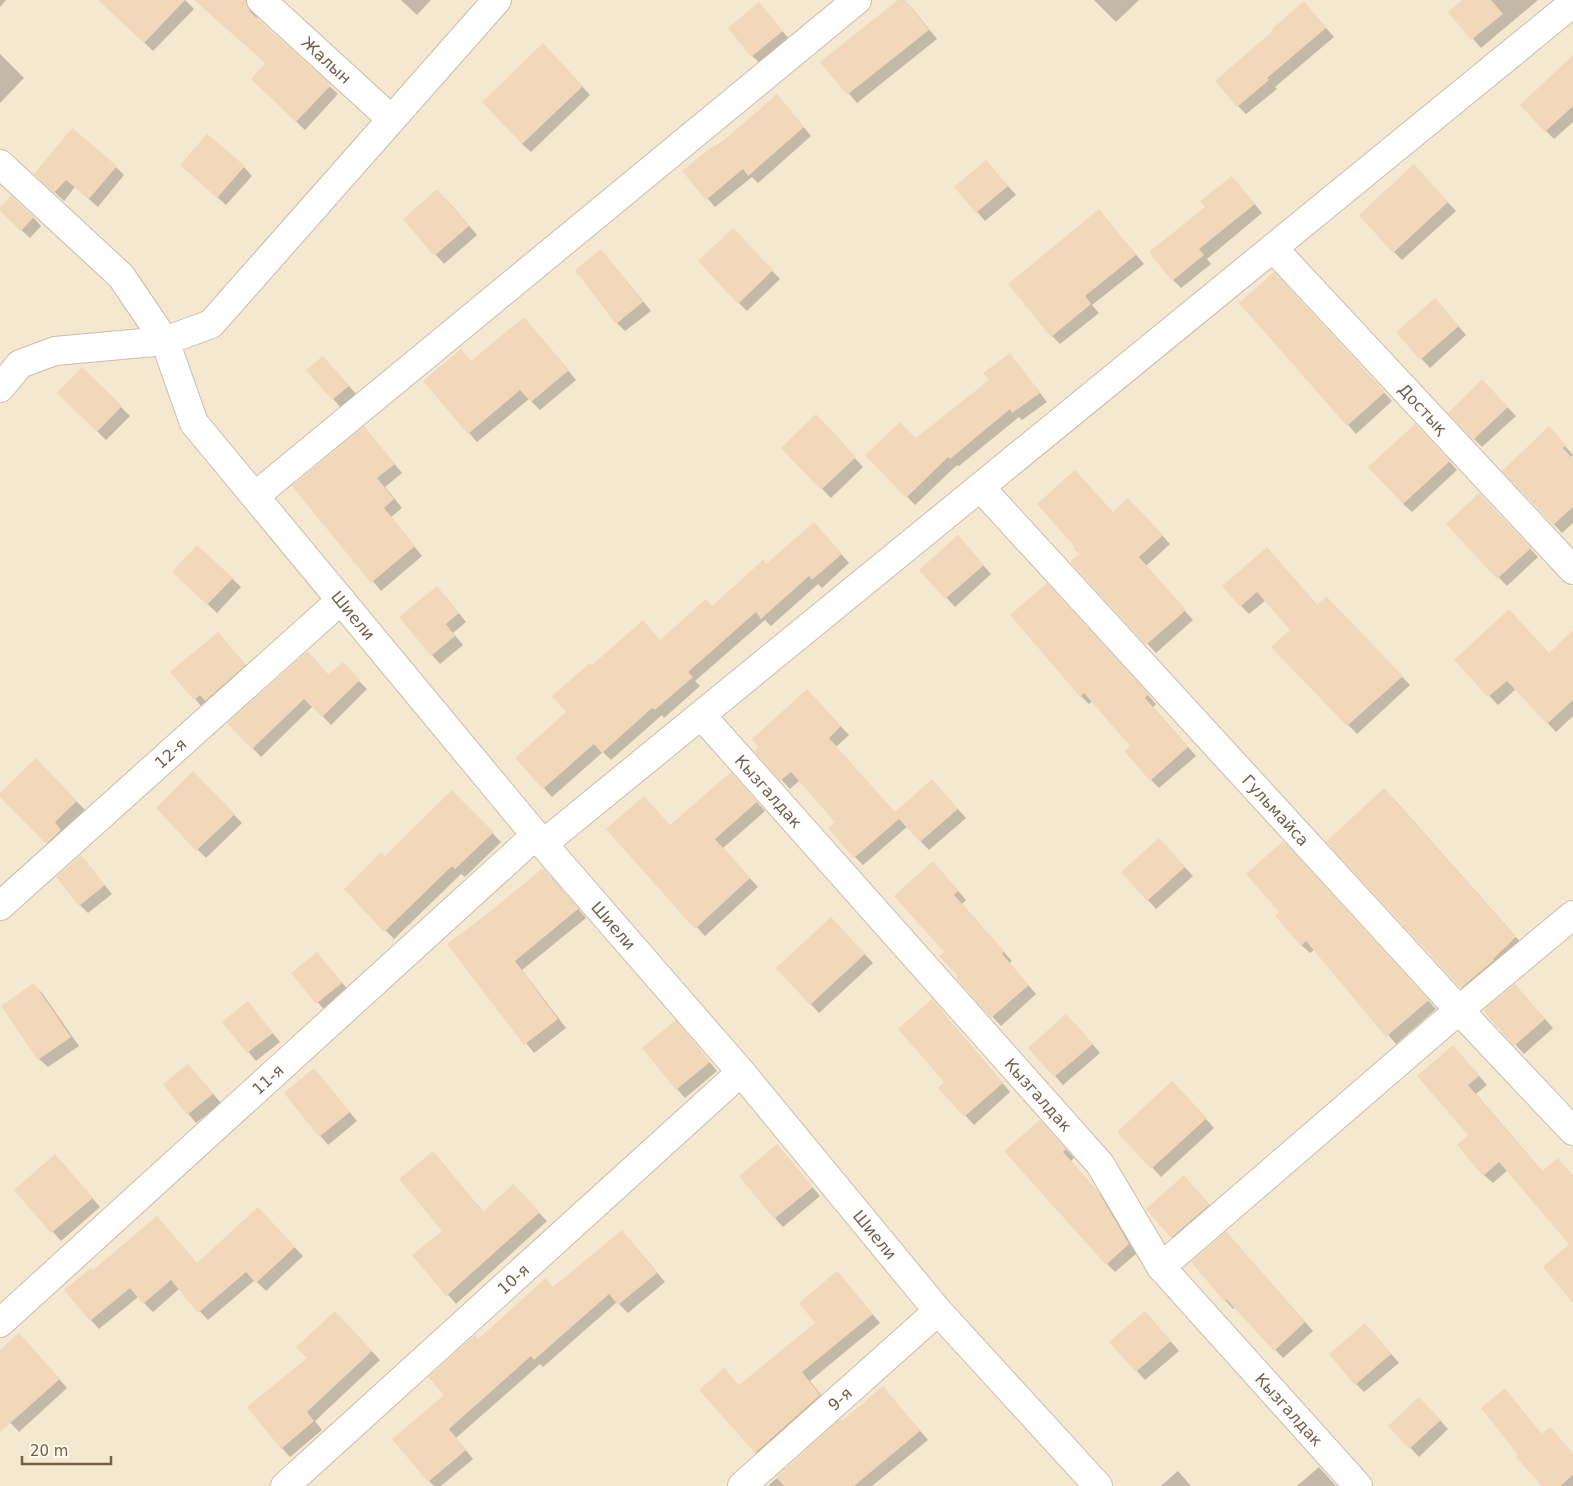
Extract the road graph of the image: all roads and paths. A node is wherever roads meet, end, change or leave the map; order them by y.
1 (261, 0) edge
2 (497, 0) edge
3 (857, 0) edge
4 (1573, 3) edge
5 (391, 119) junction
6 (0, 164) edge
7 (1273, 248) junction
8 (165, 341) junction
9 (0, 388) edge
10 (980, 487) junction
11 (255, 496) junction
12 (1573, 570) edge
13 (341, 600) junction
14 (701, 715) junction
15 (539, 840) junction
16 (0, 906) edge
17 (1573, 915) edge
18 (1459, 1010) junction
19 (741, 1072) junction
20 (1573, 1130) edge
21 (1161, 1267) junction
22 (938, 1311) junction
23 (0, 1323) edge
24 (286, 1486) edge
25 (742, 1486) edge
26 (1098, 1486) edge
27 (1358, 1486) edge

1 - 5 street, Жалын
2 - 5 street
3 - 11 street
4 - 7 street, 11-я
5 - 8 street
6 - 8 street, Шиели
7 - 10 street, 11-я
7 - 12 street, Достық
8 - 9 street
8 - 11 street, Шиели
10 - 14 street, 11-я
10 - 18 street, Гульмайса
11 - 13 street, Шиели
13 - 15 street, Шиели
13 - 16 street, 12-я
14 - 15 street, 11-я
14 - 21 street, Кызгалдак
15 - 19 street, Шиели
15 - 23 street, 11-я
17 - 18 street
18 - 20 street, Гульмайса
18 - 21 street
19 - 22 street, Шиели
19 - 24 street, 10-я
21 - 27 street, Кызгалдак
22 - 25 street, 9-я
22 - 26 street, Шиели

